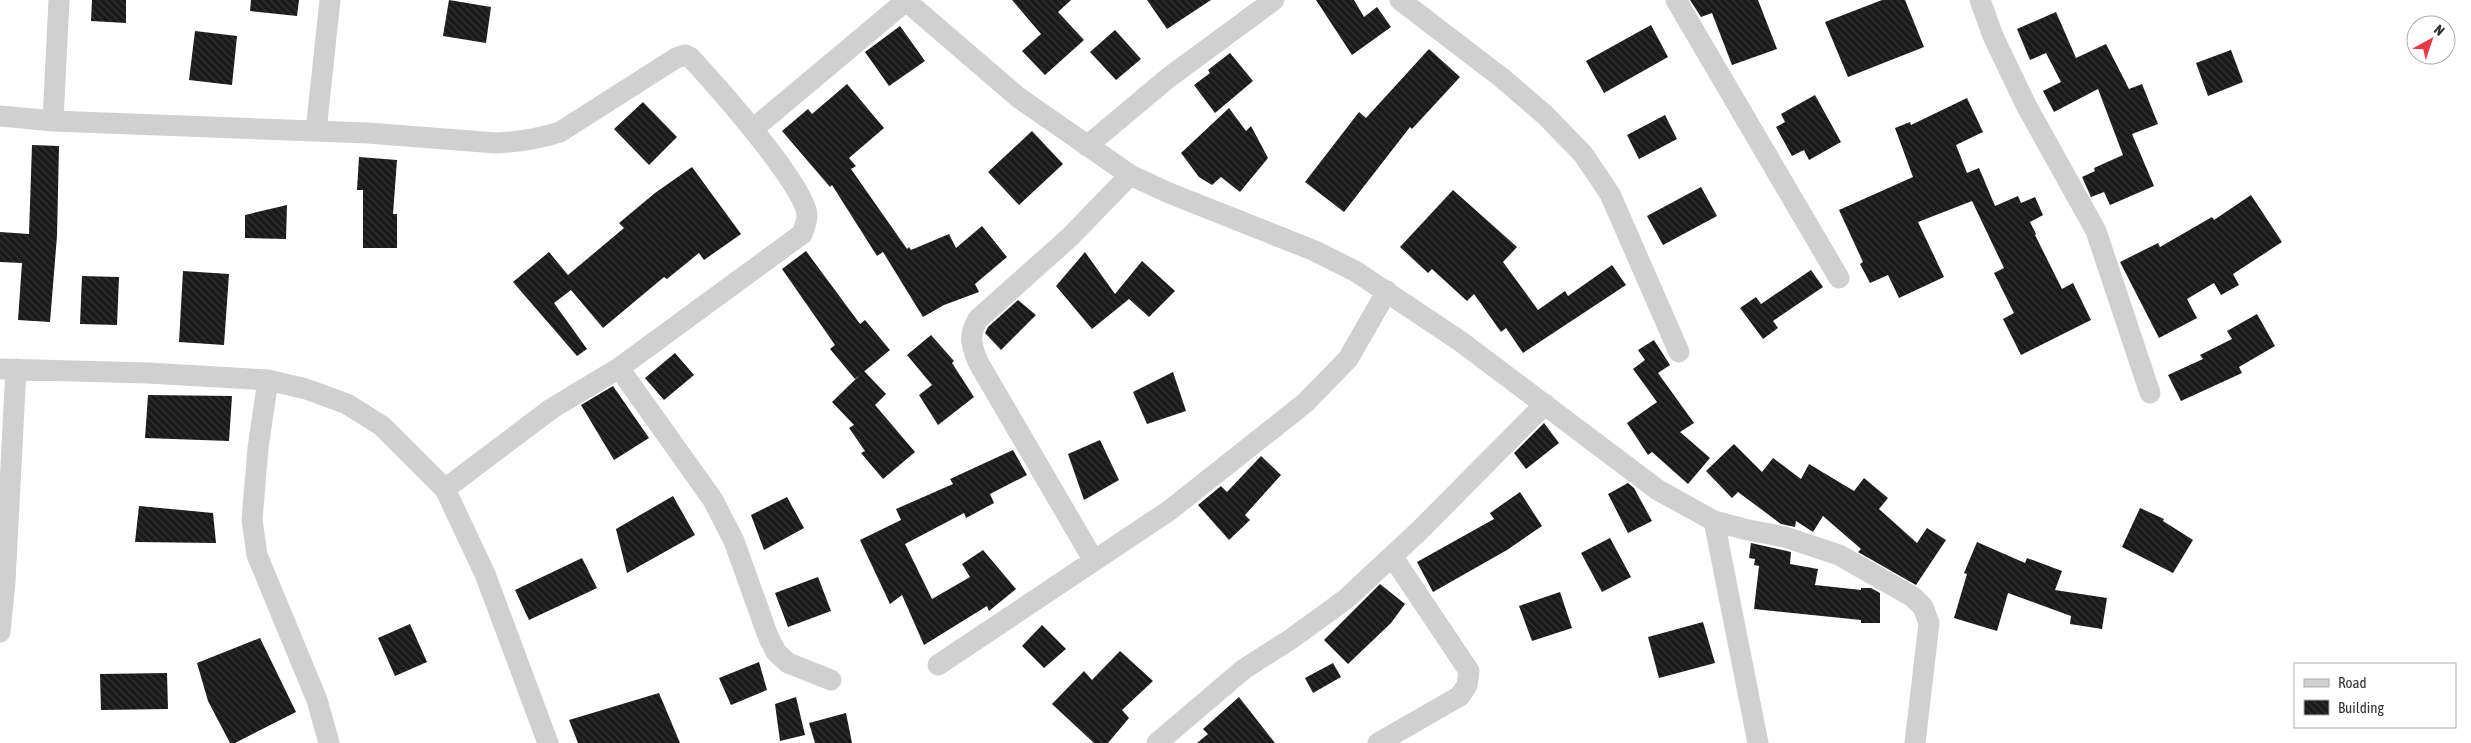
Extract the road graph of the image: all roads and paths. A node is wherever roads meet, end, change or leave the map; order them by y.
1 (59, 0) edge
2 (330, 0) edge
3 (906, 0) edge
4 (1274, 0) edge
5 (1400, 0) edge
6 (1676, 0) edge
7 (1980, 0) edge
8 (0, 116) edge
9 (53, 121) junction
10 (753, 129) junction
11 (316, 131) junction
12 (1087, 146) junction
13 (1130, 175) junction
14 (1839, 278) dead end
15 (1387, 291) junction
16 (1679, 352) dead end
17 (619, 368) junction
18 (8, 369) edge
19 (268, 380) junction
20 (2150, 392) dead end
21 (1546, 404) junction
22 (445, 489) junction
23 (1714, 521) junction
24 (1392, 556) junction
25 (1094, 561) junction
26 (0, 632) edge
27 (938, 665) dead end
28 (831, 680) dead end
29 (329, 743) edge
30 (548, 743) edge
31 (1157, 743) edge
32 (1378, 743) edge
33 (1758, 743) edge
34 (1915, 743) edge

1 - 9 street
2 - 11 street
3 - 10 street
3 - 12 street
4 - 12 street
5 - 16 street
6 - 14 street
7 - 20 street
8 - 9 street
9 - 11 street
10 - 11 street
10 - 17 street
12 - 13 street
13 - 15 street
13 - 25 street
15 - 21 street
15 - 25 street
17 - 22 street
17 - 28 street
18 - 19 street
18 - 26 street
19 - 22 street
19 - 29 street
21 - 23 street
21 - 24 street
22 - 30 street
23 - 33 street
23 - 34 street
24 - 31 street
24 - 32 street
25 - 27 street

